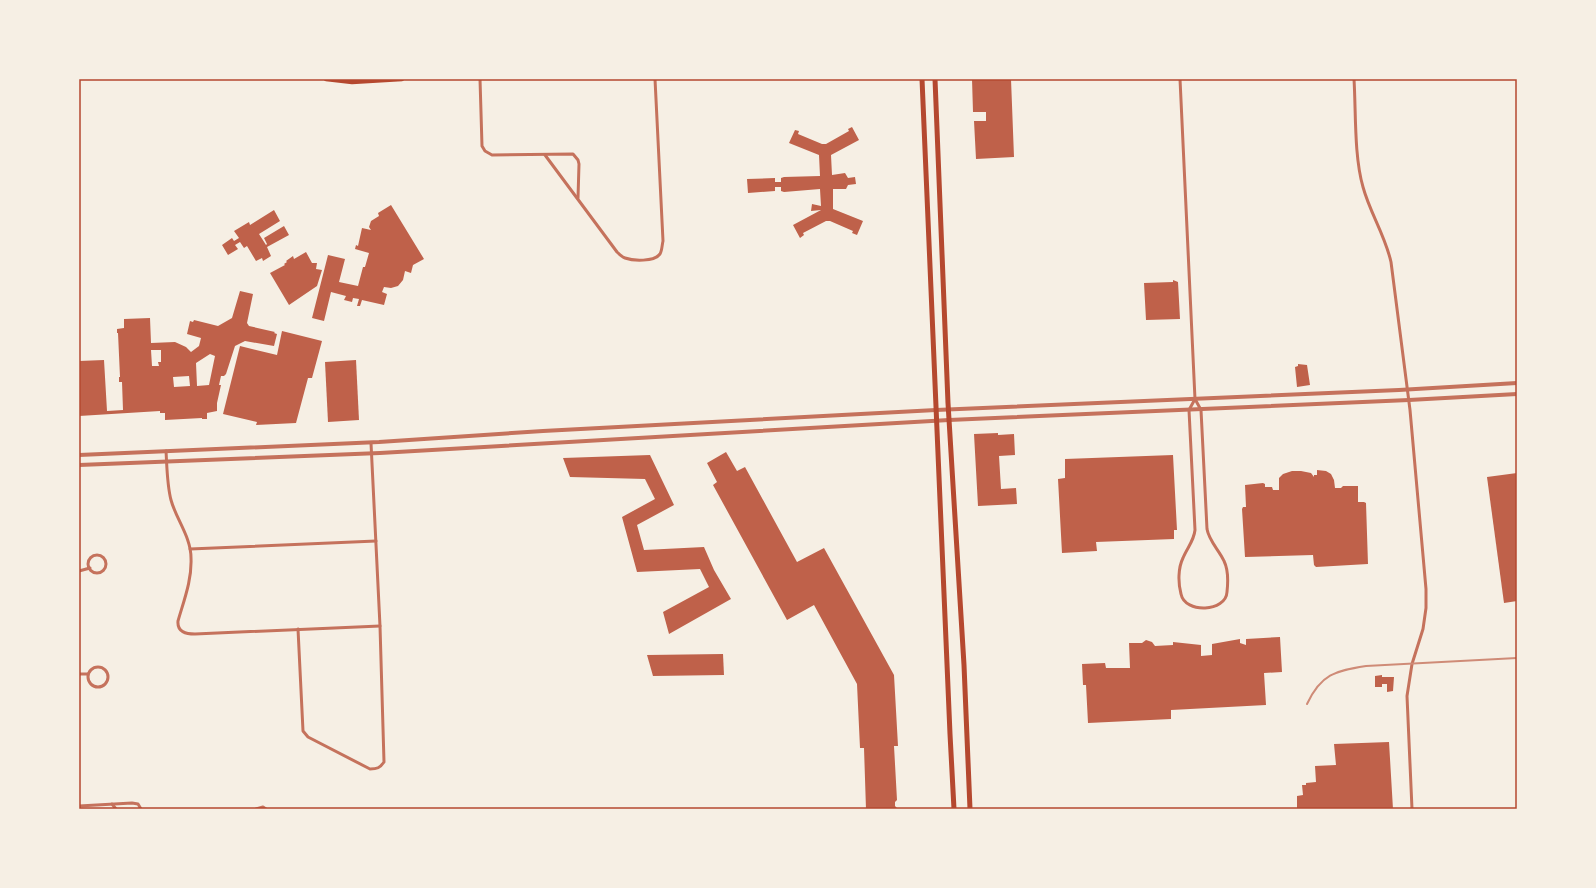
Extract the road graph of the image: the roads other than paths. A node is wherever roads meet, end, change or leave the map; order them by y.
1 (326, 79) edge
2 (402, 79) edge
3 (480, 79) edge
4 (655, 79) edge
5 (922, 79) edge
6 (935, 79) edge
7 (1180, 79) edge
8 (1354, 79) edge
9 (545, 154) junction
10 (578, 199) junction
11 (1517, 383) edge
12 (1407, 390) junction
13 (1517, 394) edge
14 (1195, 399) junction
15 (1409, 400) junction
16 (991, 408) junction
17 (949, 409) junction
18 (936, 410) junction
19 (1189, 410) junction
20 (1201, 410) junction
21 (992, 418) junction
22 (950, 420) junction
23 (937, 421) junction
24 (371, 443) junction
25 (166, 451) junction
26 (371, 453) junction
27 (79, 455) edge
28 (167, 461) junction
29 (79, 465) edge
30 (376, 541) junction
31 (190, 549) junction
32 (90, 568) junction
33 (79, 571) edge
34 (380, 626) junction
35 (298, 629) junction
36 (79, 674) edge
37 (88, 674) junction
38 (112, 804) junction
39 (79, 806) edge
40 (116, 809) edge
41 (141, 809) edge
42 (256, 809) edge
43 (266, 809) edge
44 (954, 809) edge
45 (970, 809) edge
46 (1412, 809) edge

1 - 2 main road
3 - 9 street
4 - 10 street
5 - 18 main road
6 - 17 main road
7 - 14 street
8 - 12 street
9 - 10 street
9 - 10 street
11 - 12 street
12 - 14 street
12 - 15 street
13 - 15 street
14 - 16 street
14 - 19 street
14 - 20 street
15 - 20 street
15 - 46 street
16 - 17 street
16 - 21 street
17 - 18 street
17 - 22 main road
18 - 23 main road
18 - 24 street
19 - 20 street
19 - 20 street
19 - 21 street
21 - 22 street
22 - 23 street
22 - 45 main road
23 - 26 street
23 - 44 main road
24 - 25 street
24 - 26 street
25 - 27 street
25 - 28 street
26 - 28 street
26 - 30 street
28 - 29 street
28 - 31 street
30 - 31 street
30 - 34 street
31 - 35 street
32 - 32 street
32 - 33 street
34 - 35 street
34 - 35 street
36 - 37 street
37 - 37 street
38 - 39 street
38 - 40 street
38 - 41 street
42 - 43 street

